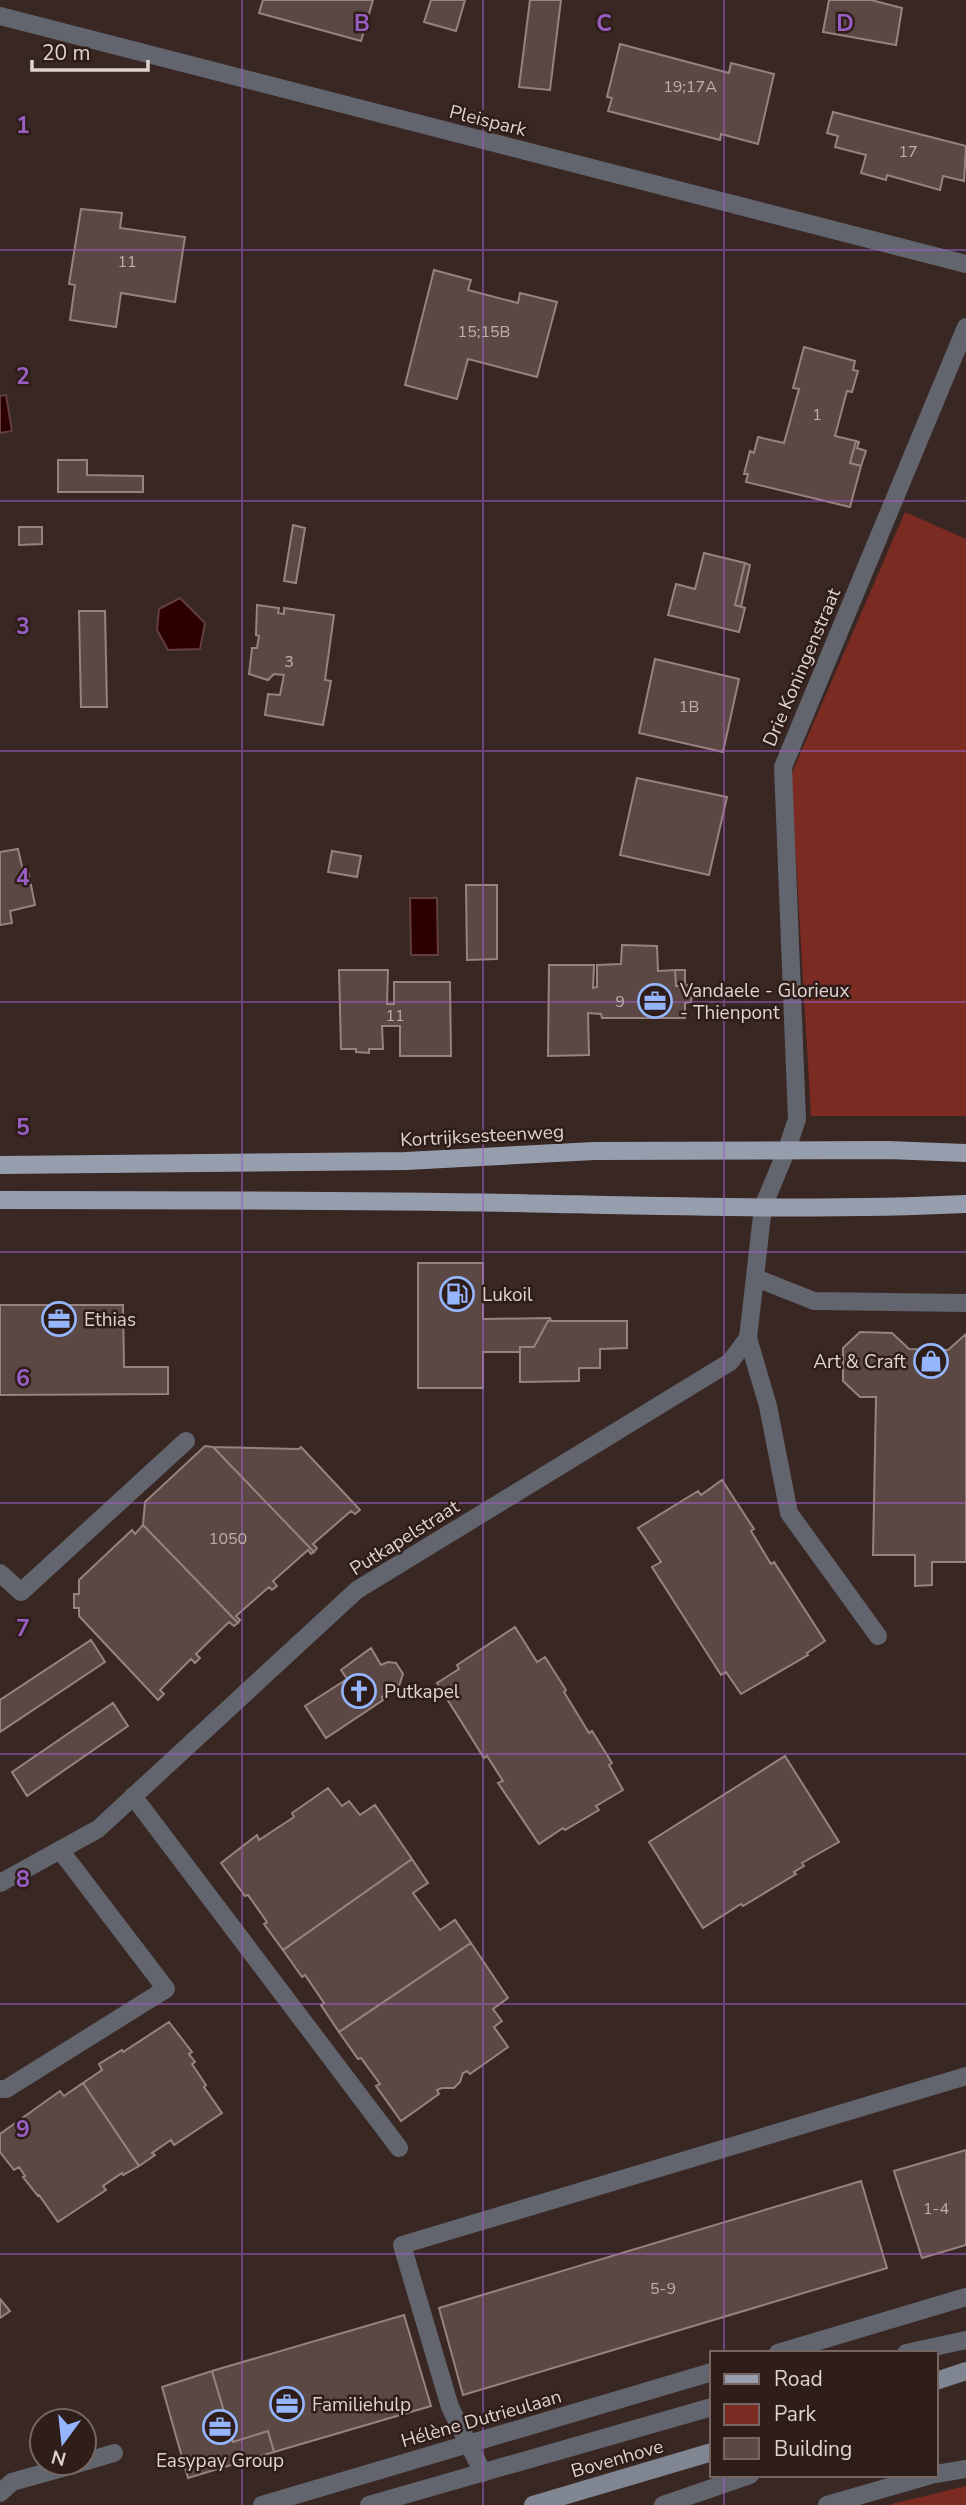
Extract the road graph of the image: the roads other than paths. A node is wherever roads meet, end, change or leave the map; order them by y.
1 (0, 16) edge
2 (966, 264) edge
3 (966, 327) edge
4 (787, 1149) junction
5 (966, 1153) edge
6 (0, 1165) edge
7 (0, 1200) edge
8 (966, 1203) edge
9 (763, 1207) junction
10 (756, 1278) junction
11 (966, 1303) edge
12 (748, 1338) junction
13 (186, 1441) dead end
14 (0, 1573) edge
15 (878, 1636) dead end
16 (133, 1796) junction
17 (60, 1850) junction
18 (0, 1883) edge
19 (966, 2076) edge
20 (0, 2089) edge
21 (399, 2148) dead end
22 (966, 2297) edge
23 (966, 2340) edge
24 (785, 2351) edge
25 (915, 2351) edge
26 (966, 2371) edge
27 (710, 2373) edge
28 (938, 2380) edge
29 (710, 2408) edge
30 (467, 2444) junction
31 (114, 2453) dead end
32 (710, 2453) edge
33 (98, 2458) edge
34 (966, 2469) edge
35 (483, 2473) junction
36 (938, 2474) edge
37 (30, 2477) edge
38 (744, 2477) edge
39 (923, 2477) edge
40 (0, 2493) edge
41 (262, 2505) edge
42 (369, 2505) edge
43 (533, 2505) edge
44 (663, 2505) edge
45 (827, 2505) edge

1 - 2 street, Pleispark
3 - 4 street, Drie Koningenstraat
4 - 5 main road, Kortrijksesteenweg
4 - 6 main road, Kortrijksesteenweg
4 - 9 street, Drie Koningenstraat
7 - 9 main road
8 - 9 main road
9 - 10 street
10 - 11 street
10 - 12 street
12 - 15 street
12 - 16 street, Putkapelstraat
13 - 14 street
16 - 17 street, Putkapelstraat
16 - 21 street
17 - 18 street, Putkapelstraat
17 - 20 street
19 - 30 street
22 - 24 street
23 - 25 street
26 - 28 street
27 - 30 street, Hélène Dutrieulaan
29 - 35 street
30 - 35 street
30 - 41 street, Hélène Dutrieulaan
31 - 33 street
32 - 43 street, Bovenhove
34 - 36 street
35 - 42 street
37 - 40 street
38 - 44 street
39 - 45 street

